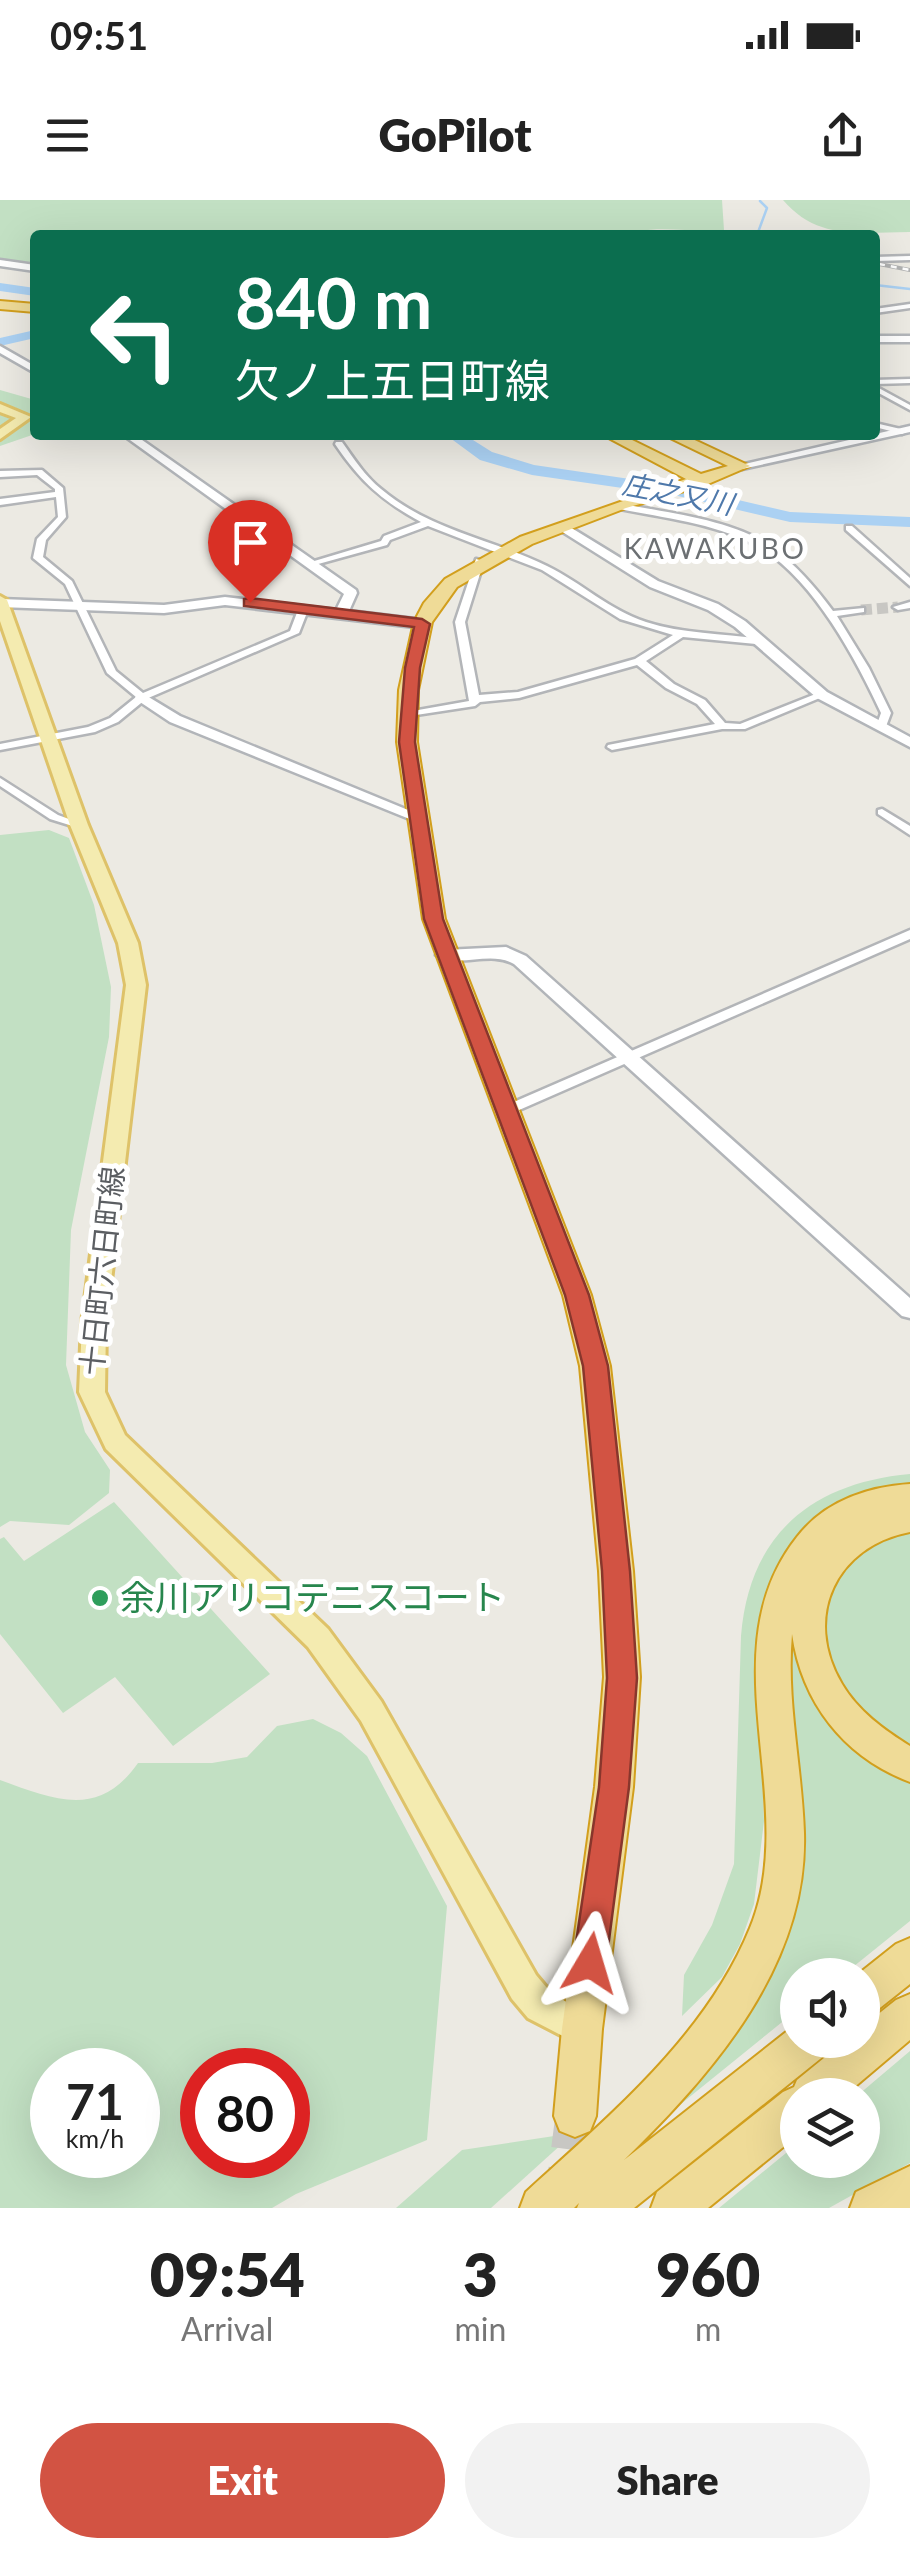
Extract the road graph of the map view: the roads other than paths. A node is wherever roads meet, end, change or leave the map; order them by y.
1 (880, 258) edge
2 (910, 258) edge
3 (0, 263) edge
4 (30, 267) edge
5 (0, 305) edge
6 (910, 306) edge
7 (30, 308) edge
8 (880, 311) edge
9 (880, 339) edge
10 (910, 339) edge
11 (0, 350) edge
12 (30, 367) edge
13 (910, 381) edge
14 (880, 384) edge
15 (880, 388) edge
16 (0, 408) edge
17 (910, 408) edge
18 (880, 426) edge
19 (906, 430) edge
20 (0, 435) edge
21 (880, 436) edge
22 (135, 440) edge
23 (620, 440) edge
24 (682, 440) edge
25 (860, 440) edge
26 (339, 444) dead end
27 (742, 466) junction
28 (0, 474) edge
29 (702, 480) junction
30 (58, 494) junction
31 (0, 502) edge
32 (623, 507) junction
33 (425, 524) junction
34 (564, 528) junction
35 (848, 528) dead end
36 (502, 551) junction
37 (479, 562) junction
38 (314, 564) junction
39 (910, 583) edge
40 (0, 602) edge
41 (82, 607) junction
42 (303, 610) junction
43 (862, 610) tunnel mouth
44 (341, 614) junction
45 (831, 614) junction
46 (422, 624) junction
47 (682, 633) junction
48 (756, 641) junction
49 (639, 661) junction
50 (822, 694) junction
51 (142, 697) junction
52 (474, 699) junction
53 (407, 715) junction
54 (722, 726) junction
55 (882, 728) junction
56 (48, 740) junction
57 (910, 743) edge
58 (0, 747) edge
59 (612, 747) dead end
60 (0, 781) edge
61 (882, 812) dead end
62 (417, 817) junction
63 (79, 825) junction
64 (910, 831) edge
65 (910, 934) edge
66 (445, 956) junction
67 (630, 1057) junction
68 (505, 1111) junction
69 (910, 1310) edge
70 (910, 1498) edge
71 (910, 1518) edge
72 (910, 1765) edge
73 (910, 1958) edge
74 (880, 1982) edge
75 (910, 2014) edge
76 (582, 2030) junction
77 (787, 2058) edge
78 (833, 2078) edge
79 (575, 2116) tunnel mouth
80 (780, 2122) edge
81 (910, 2188) edge
82 (542, 2208) edge
83 (599, 2208) edge
84 (673, 2208) edge
85 (872, 2208) edge

1 - 2 street
3 - 4 street
5 - 7 highway
6 - 8 street
9 - 10 street
11 - 12 street
13 - 14 street
15 - 17 street
16 - 20 main road
18 - 19 street
19 - 21 street
22 - 38 street
23 - 29 highway
24 - 27 highway
25 - 27 street
26 - 33 street
27 - 29 highway
28 - 30 street
29 - 32 highway
30 - 31 street
30 - 41 street
32 - 34 highway
32 - 45 street
33 - 36 street
33 - 38 street
34 - 36 highway
34 - 48 street
35 - 39 street
36 - 37 highway
36 - 47 street
37 - 46 highway
37 - 52 street
38 - 44 street
40 - 41 street
40 - 56 main road, 十日町六日町線
41 - 42 street
41 - 51 street
42 - 44 street
42 - 51 street
43 - 45 street
44 - 46 street
45 - 55 street
46 - 53 highway
47 - 48 street
47 - 49 street
48 - 50 street
49 - 52 street
49 - 54 street
50 - 54 street
50 - 55 street
51 - 56 street
51 - 62 street
52 - 53 street
53 - 62 highway
54 - 59 street
55 - 57 street
56 - 58 street
56 - 63 main road, 十日町六日町線
60 - 63 street
61 - 64 street
62 - 66 highway
63 - 76 main road, 十日町六日町線
65 - 67 street
66 - 67 street
66 - 68 highway
67 - 68 street
67 - 69 street
68 - 76 highway
70 - 82 highway
71 - 72 highway
73 - 74 highway
75 - 78 highway
76 - 79 highway
77 - 83 highway
80 - 84 highway
81 - 85 highway

